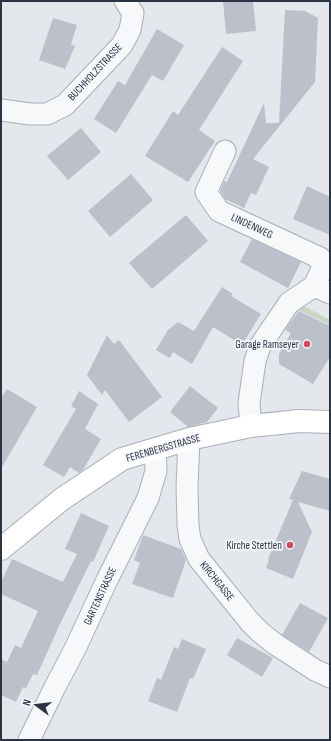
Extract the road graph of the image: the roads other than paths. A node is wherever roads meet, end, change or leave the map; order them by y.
1 (125, 1) edge
2 (1, 110) edge
3 (225, 152) dead end
4 (322, 290) edge
5 (330, 422) edge
6 (251, 426) junction
7 (189, 439) junction
8 (155, 449) junction
9 (1, 549) edge
10 (330, 677) edge
11 (30, 740) edge

1 - 2 street, BUCHHOLZSTRASSE
3 - 4 street, LINDENWEG
4 - 6 street, LINDENWEG
5 - 6 street, FERENBERGSTRASSE
6 - 7 street, FERENBERGSTRASSE
7 - 8 street, FERENBERGSTRASSE
7 - 10 street, KIRCHGASSE
8 - 9 street, FERENBERGSTRASSE
8 - 11 street, GARTENSTRASSE

